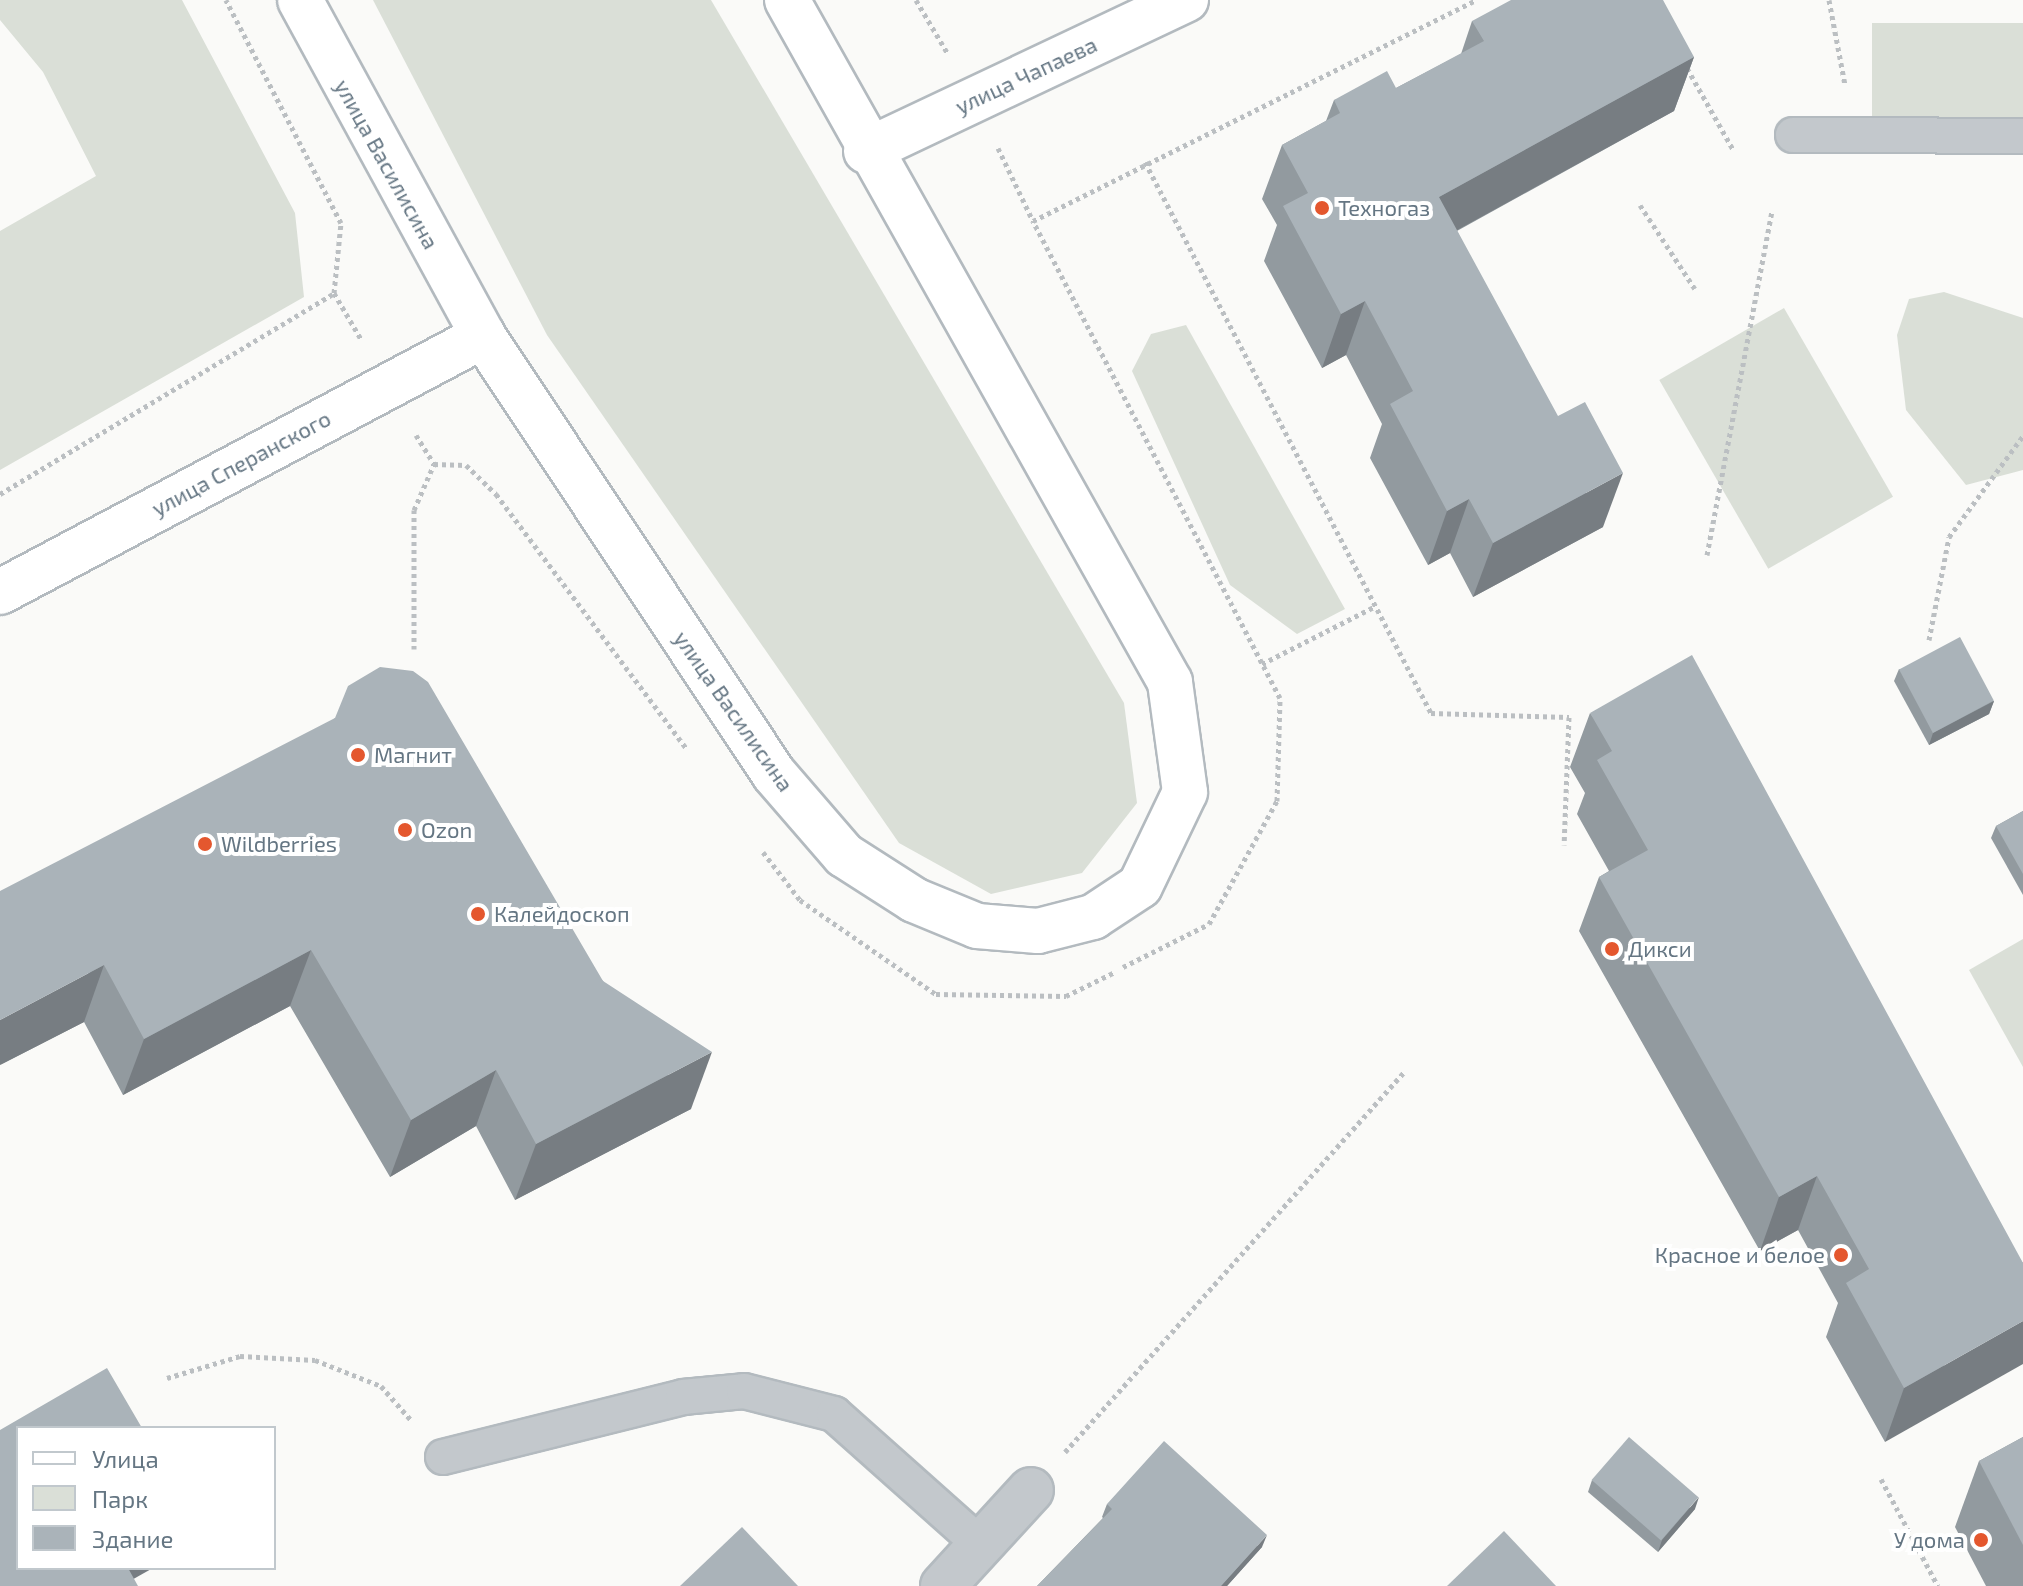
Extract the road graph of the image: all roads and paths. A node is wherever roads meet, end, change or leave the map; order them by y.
1 (226, 0) edge
2 (300, 0) edge
3 (787, 0) edge
4 (1186, 0) edge
5 (1476, 0) edge
6 (1829, 0) edge
7 (1680, 55) edge
8 (1793, 135) joint
9 (2023, 136) edge
10 (866, 151) junction
11 (1734, 151) dead end
12 (1145, 162) junction
13 (1640, 205) dead end
14 (1772, 211) dead end
15 (1695, 289) dead end
16 (334, 293) junction
17 (483, 336) junction
18 (387, 384) junction
19 (2023, 436) edge
20 (434, 464) junction
21 (0, 494) edge
22 (1707, 555) dead end
23 (0, 592) edge
24 (1374, 607) junction
25 (1929, 640) dead end
26 (414, 649) dead end
27 (1262, 664) junction
28 (695, 761) dead end
29 (752, 837) dead end
30 (1564, 845) dead end
31 (1405, 1071) dead end
32 (167, 1378) dead end
33 (443, 1457) joint
34 (1881, 1479) dead end
35 (1031, 1490) joint
36 (981, 1545) junction
37 (943, 1586) edge
38 (1938, 1586) edge

1 - 16 path
2 - 17 street, улица Василисина
3 - 10 street, улица Василисина
4 - 10 street, улица Чапаева
5 - 12 path
6 - 8 path
7 - 11 path
8 - 9 lane
10 - 17 street, улица Василисина
12 - 24 path
12 - 27 path
13 - 15 path
14 - 22 path
16 - 18 path
16 - 21 path
17 - 18 street, улица Сперанского
18 - 20 path
18 - 23 street, улица Сперанского
19 - 25 path
20 - 26 path
20 - 28 path
24 - 27 path
24 - 30 path
27 - 29 path
31 - 35 path
32 - 33 path
33 - 36 lane
34 - 38 path
35 - 36 street
36 - 37 street

